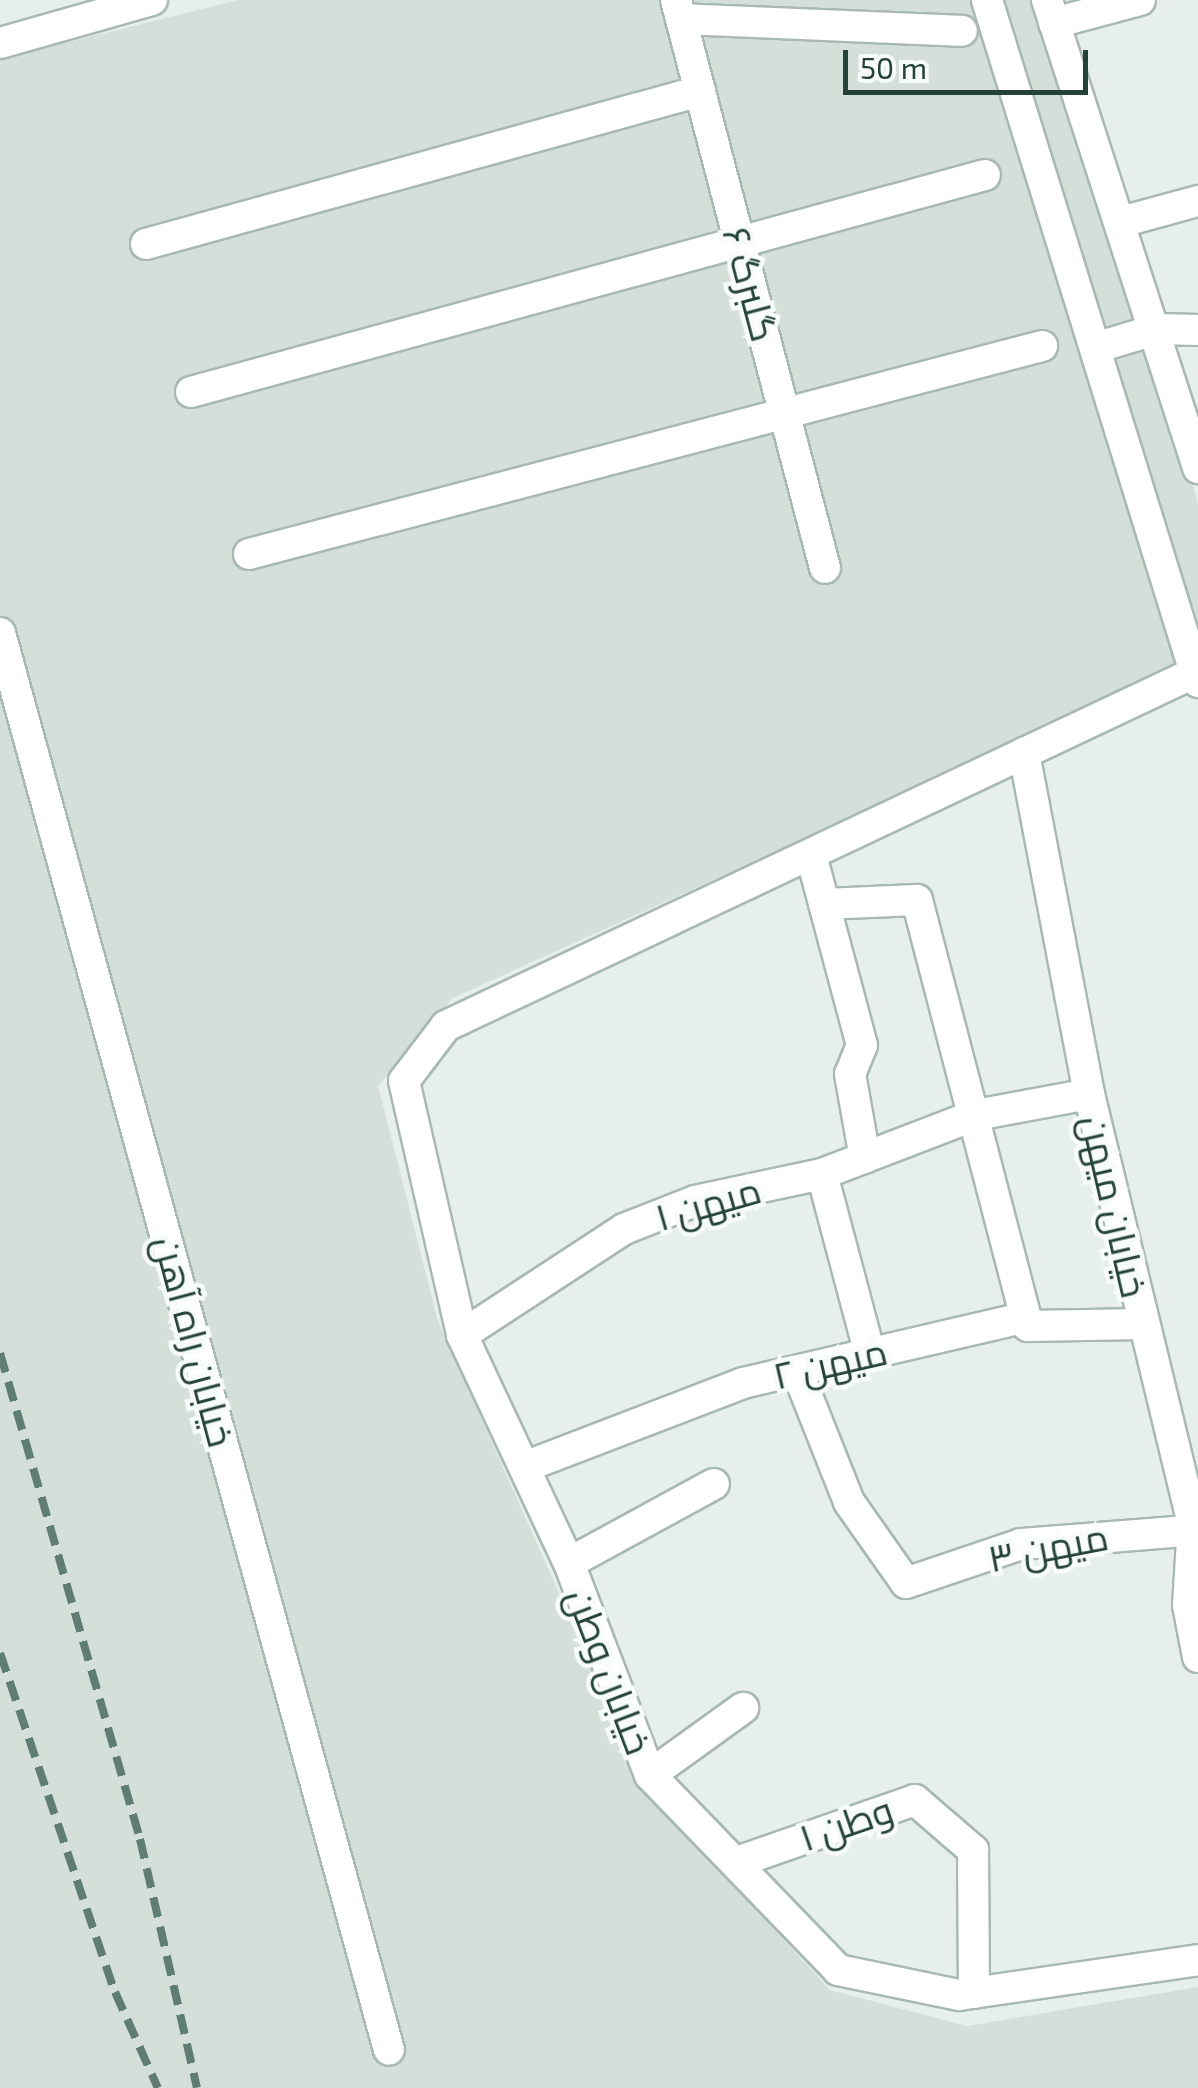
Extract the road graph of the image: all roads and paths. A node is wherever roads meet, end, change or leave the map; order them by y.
1 (152, 0) edge
2 (987, 0) edge
3 (1140, 0) edge
4 (678, 10) edge
5 (1050, 11) edge
6 (962, 31) dead end
7 (0, 43) edge
8 (700, 91) junction
9 (985, 175) dead end
10 (1198, 201) edge
11 (1121, 222) junction
12 (740, 242) junction
13 (146, 244) dead end
14 (1158, 329) junction
15 (1198, 330) edge
16 (1042, 346) dead end
17 (1098, 347) junction
18 (191, 392) dead end
19 (785, 414) junction
20 (1198, 468) edge
21 (249, 554) dead end
22 (825, 568) dead end
23 (0, 633) edge
24 (1197, 675) edge
25 (1024, 752) junction
26 (811, 854) junction
27 (824, 904) junction
28 (1089, 1094) junction
29 (976, 1115) junction
30 (865, 1158) junction
31 (822, 1174) junction
32 (1143, 1324) junction
33 (1028, 1326) junction
34 (462, 1335) junction
35 (870, 1354) junction
36 (797, 1371) junction
37 (527, 1466) junction
38 (714, 1484) dead end
39 (1196, 1527) edge
40 (569, 1564) junction
41 (1198, 1658) edge
42 (743, 1708) dead end
43 (650, 1775) junction
44 (740, 1862) junction
45 (1198, 1960) edge
46 (974, 1993) junction
47 (389, 2050) dead end

1 - 7 street
2 - 17 street
3 - 5 street
4 - 6 street
4 - 8 street, گلبرگ ۶
5 - 11 street
8 - 12 street, گلبرگ ۶
8 - 13 street
9 - 12 street
10 - 11 street
11 - 14 street
12 - 18 street
12 - 19 street, گلبرگ ۶
14 - 15 street
14 - 17 street
14 - 20 street
16 - 19 street
17 - 24 street
19 - 21 street
19 - 22 street, گلبرگ ۶
23 - 47 street, خیابان راه آهن
24 - 25 street
25 - 26 street
25 - 28 street, خیابان میهن
26 - 27 street
26 - 34 street, خیابان وطن
27 - 29 street
27 - 30 street
28 - 29 street, میهن ۱
28 - 32 street, خیابان میهن
29 - 30 street, میهن ۱
29 - 33 street
30 - 31 street, میهن ۱
31 - 34 street, میهن ۱
31 - 35 street
32 - 33 street, میهن ۲
32 - 39 street, خیابان میهن
33 - 35 street, میهن ۲
34 - 37 street, خیابان وطن
35 - 36 street, میهن ۲
36 - 37 street, میهن ۲
36 - 39 street, میهن ۳
37 - 40 street, خیابان وطن
38 - 40 street
39 - 41 street, خیابان میهن
40 - 43 street, خیابان وطن
42 - 43 street
43 - 44 street, خیابان وطن
44 - 46 street, خیابان وطن
44 - 46 street, وطن ۱
45 - 46 street, خیابان وطن

